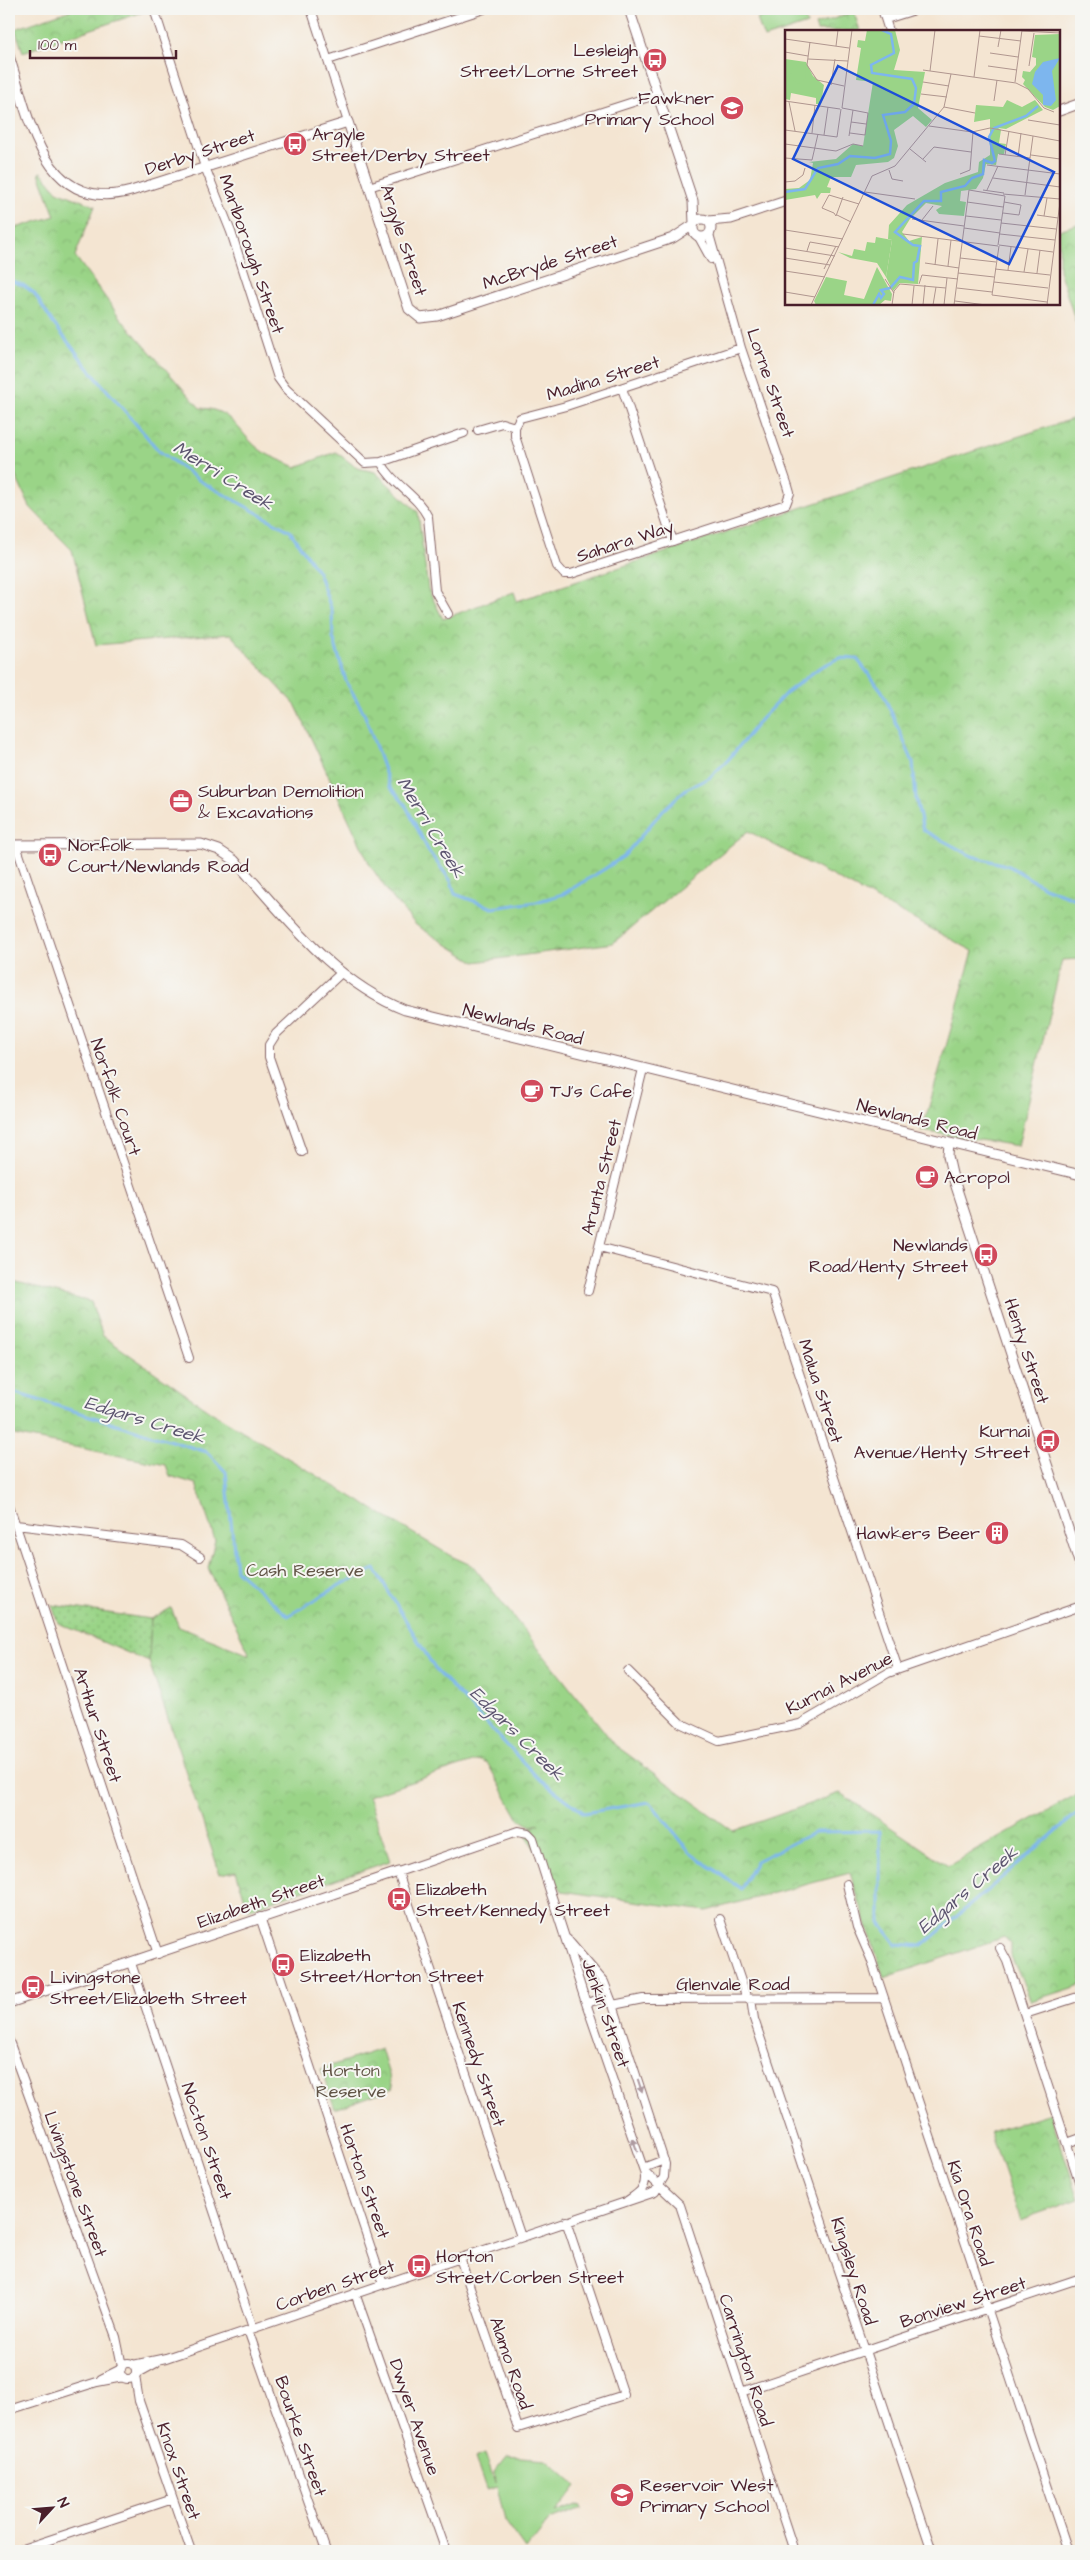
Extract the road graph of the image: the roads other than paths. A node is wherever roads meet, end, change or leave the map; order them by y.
1 (154, 9) edge
2 (311, 9) edge
3 (484, 9) edge
4 (629, 9) edge
5 (882, 9) edge
6 (918, 9) edge
7 (886, 19) junction
8 (889, 30) edge
9 (9, 56) edge
10 (328, 60) junction
11 (658, 94) junction
12 (1081, 103) edge
13 (1060, 111) edge
14 (348, 122) junction
15 (205, 167) junction
16 (369, 187) junction
17 (693, 201) junction
18 (785, 201) edge
19 (694, 224) junction
20 (708, 226) junction
21 (698, 236) junction
22 (673, 238) junction
23 (718, 272) junction
24 (437, 316) joint
25 (741, 348) junction
26 (622, 388) junction
27 (515, 427) junction
28 (478, 430) dead end
29 (464, 433) dead end
30 (381, 462) junction
31 (786, 504) joint
32 (673, 541) junction
33 (448, 614) dead end
34 (13, 845) edge
35 (340, 974) junction
36 (643, 1069) junction
37 (949, 1143) junction
38 (302, 1152) dead end
39 (1081, 1175) edge
40 (599, 1247) junction
41 (588, 1291) dead end
42 (188, 1358) dead end
43 (9, 1505) edge
44 (16, 1525) junction
45 (200, 1557) dead end
46 (1081, 1568) edge
47 (1081, 1606) edge
48 (898, 1669) junction
49 (628, 1671) dead end
50 (523, 1831) joint
51 (398, 1872) junction
52 (847, 1884) dead end
53 (260, 1917) junction
54 (720, 1919) dead end
55 (564, 1936) junction
56 (1000, 1948) dead end
57 (158, 1954) junction
58 (131, 1963) junction
59 (1081, 1996) edge
60 (883, 1998) junction
61 (749, 1999) junction
62 (586, 2002) junction
63 (9, 2003) edge
64 (613, 2005) junction
65 (1025, 2014) junction
66 (9, 2041) edge
67 (1081, 2138) edge
68 (1067, 2143) junction
69 (664, 2160) junction
70 (644, 2169) junction
71 (1081, 2187) edge
72 (659, 2188) junction
73 (627, 2201) junction
74 (566, 2222) junction
75 (521, 2237) junction
76 (460, 2258) junction
77 (1081, 2278) edge
78 (383, 2284) junction
79 (355, 2294) junction
80 (987, 2310) junction
81 (251, 2329) junction
82 (116, 2337) junction
83 (865, 2350) junction
84 (166, 2358) junction
85 (132, 2365) junction
86 (121, 2368) junction
87 (135, 2375) junction
88 (124, 2378) junction
89 (97, 2382) junction
90 (741, 2392) junction
91 (138, 2401) junction
92 (9, 2410) edge
93 (173, 2498) junction
94 (16, 2551) edge
95 (192, 2551) edge
96 (326, 2551) edge
97 (446, 2551) edge
98 (794, 2551) edge
99 (932, 2551) edge
100 (1068, 2551) edge

1 - 15 street, Marlborough Street
2 - 10 street, Argyle Street
3 - 10 street
4 - 11 street, Lorne Street
5 - 7 street
6 - 7 street
7 - 8 street
9 - 15 street, Derby Street
10 - 14 street, Argyle Street
11 - 16 street
11 - 17 street, Lorne Street
12 - 13 street
14 - 15 street, Derby Street
14 - 16 street, Argyle Street
15 - 30 street, Marlborough Street
16 - 24 street, Argyle Street
17 - 19 street, Lorne Street
17 - 20 street, Lorne Street
18 - 20 street
19 - 20 street, McBryde Street
19 - 21 street, Lorne Street
19 - 22 street, McBryde Street
20 - 21 street, McBryde Street
20 - 23 street, Lorne Street
21 - 22 street, McBryde Street
21 - 23 street, Lorne Street
22 - 24 street, McBryde Street
23 - 25 street, Lorne Street
25 - 26 street, Madina Street
25 - 31 street, Lorne Street
26 - 27 street, Madina Street
26 - 32 street
27 - 28 street
27 - 32 street, Sahara Way
29 - 30 street
30 - 33 street
31 - 32 street, Sahara Way
34 - 35 street, Newlands Road
34 - 42 street, Norfolk Court
35 - 36 street, Newlands Road
35 - 38 street
36 - 37 street, Newlands Road
36 - 40 street, Arunta Street
37 - 39 street, Newlands Road
37 - 46 street, Henty Street
40 - 41 street, Arunta Street
40 - 48 street, Malua Street
43 - 44 street, Arthur Street
44 - 45 street
44 - 57 street, Arthur Street
47 - 48 street, Kurnai Avenue
48 - 49 street, Kurnai Avenue
50 - 51 street, Elizabeth Street
50 - 55 street, Jenkin Street
51 - 53 street, Elizabeth Street
51 - 75 street, Kennedy Street
52 - 60 street, Kia Ora Road
53 - 57 street, Elizabeth Street
53 - 78 street, Horton Street
54 - 61 street, Kingsley Road
55 - 62 street, Jenkin Street
55 - 64 street
56 - 65 street
57 - 58 street, Elizabeth Street
58 - 63 street, Elizabeth Street
58 - 81 street, Nocton Street
59 - 65 street
60 - 61 street, Glenvale Road
60 - 80 street, Kia Ora Road
61 - 64 street, Glenvale Road
61 - 83 street, Kingsley Road
62 - 64 street, Glenvale Road
70 -> 62 street, Jenkin Street
64 -> 69 street
65 - 68 street
66 - 82 street, Livingstone Street
67 - 68 street
68 - 71 street
69 - 70 street
69 - 72 street
70 - 72 street, Carrington Road
70 - 73 street
72 - 73 street
72 - 90 street, Carrington Road
73 - 74 street, Corben Street
74 - 75 street, Corben Street
74 - 76 street, Alamo Road
75 - 76 street, Corben Street
76 - 78 street, Corben Street
77 - 80 street, Bonview Street
78 - 79 street, Corben Street
79 - 81 street, Corben Street
79 - 97 street, Dwyer Avenue
80 - 83 street, Bonview Street
80 - 100 street, Kia Ora Road
81 - 84 street, Corben Street
81 - 96 street, Bourke Street
82 - 85 street, Livingstone Street
82 - 86 street, Livingstone Street
83 - 90 street, Bonview Street
83 - 99 street, Kingsley Road
84 - 85 street, Corben Street
84 - 87 street, Corben Street
85 - 86 street, Corben Street
85 - 87 street, Livingstone Street
86 - 88 street, Livingstone Street
86 - 89 street
87 - 88 street, Corben Street
87 - 91 street, Knox Street
88 - 89 street
88 - 91 street, Knox Street
89 - 92 street
90 - 98 street, Carrington Road
91 - 93 street, Knox Street
93 - 94 street
93 - 95 street, Knox Street

